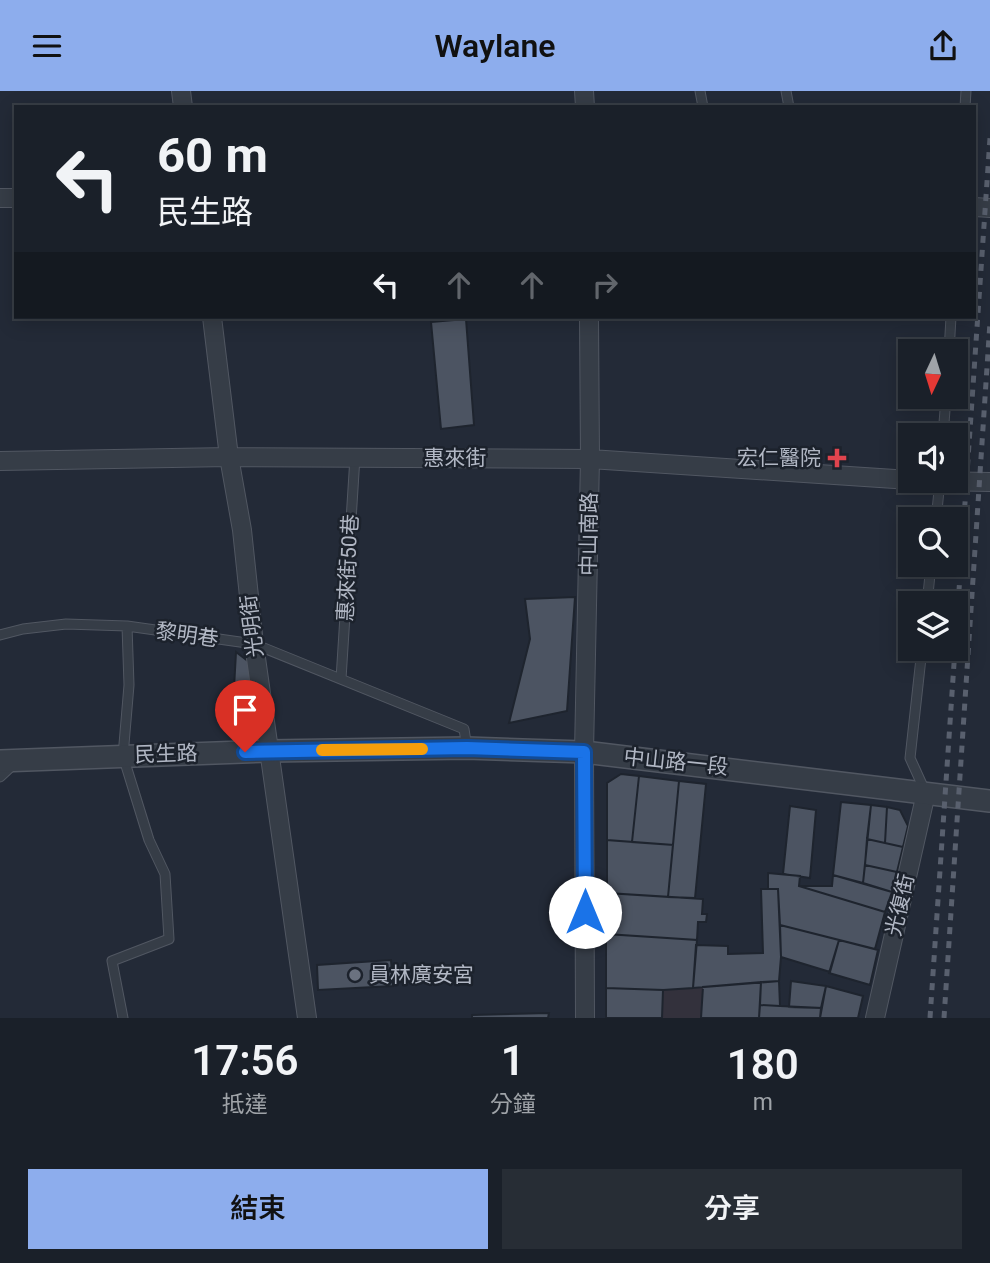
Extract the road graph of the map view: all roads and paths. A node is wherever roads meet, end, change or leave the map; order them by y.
1 (212, 319) edge
2 (589, 319) edge
3 (951, 319) edge
4 (950, 339) edge
5 (229, 457) junction
6 (355, 457) junction
7 (590, 459) junction
8 (0, 461) edge
9 (898, 479) edge
10 (968, 482) edge
11 (990, 482) edge
12 (127, 626) junction
13 (0, 635) edge
14 (254, 644) junction
15 (921, 661) edge
16 (341, 679) junction
17 (467, 748) junction
18 (270, 751) junction
19 (584, 752) junction
20 (123, 756) junction
21 (9, 761) edge
22 (0, 777) edge
23 (926, 793) junction
24 (990, 800) edge
25 (123, 1018) edge
26 (307, 1018) edge
27 (585, 1018) edge
28 (875, 1018) edge

1 - 5 street, 光明街
2 - 7 street, 中山南路
3 - 4 lane
5 - 6 street, 惠來街
5 - 8 street, 惠來街
5 - 14 street, 光明街
6 - 7 street, 惠來街
6 - 16 lane, 惠來街50巷
7 - 9 street, 惠來街
7 - 19 street, 中山南路
10 - 11 street
12 - 13 lane, 黎明巷
12 - 14 lane, 黎明巷
12 - 20 lane
14 - 16 lane, 黎明巷
14 - 18 street, 光明街
15 - 23 lane
16 - 17 lane, 黎明巷
17 - 18 street, 民生路
17 - 19 street, 民生路
18 - 20 street, 民生路
18 - 26 street, 光明街
19 - 23 street, 中山路一段
19 - 27 street
20 - 21 street, 民生路
20 - 25 lane
21 - 22 lane
23 - 24 street, 中山路一段
23 - 28 street, 光復街

